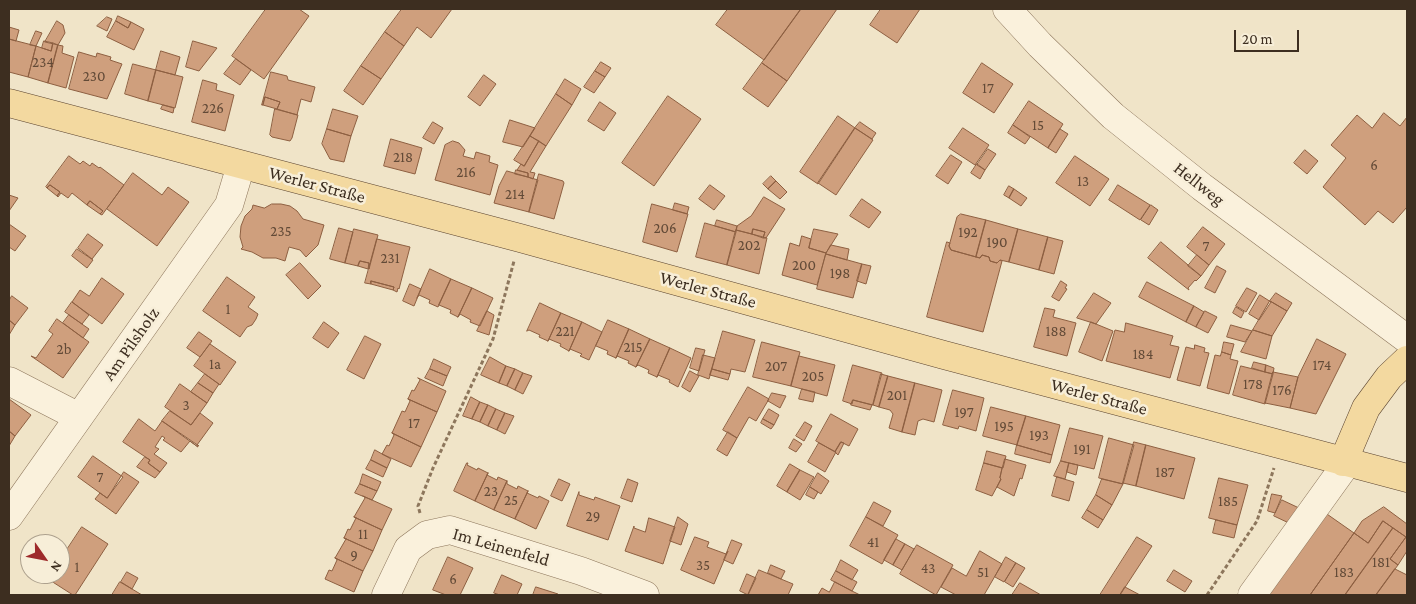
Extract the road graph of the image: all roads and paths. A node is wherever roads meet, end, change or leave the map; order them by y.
1 (1008, 9) edge
2 (9, 103) edge
3 (240, 165) junction
4 (520, 238) junction
5 (1407, 339) edge
6 (1407, 360) edge
7 (9, 381) edge
8 (79, 418) junction
9 (1280, 445) junction
10 (1345, 462) junction
11 (1407, 478) edge
12 (9, 516) edge
13 (427, 535) junction
14 (386, 595) edge
15 (645, 595) edge
16 (1207, 595) edge
17 (1252, 595) edge

1 - 5 street, Hellweg
2 - 3 main road, Werler Straße
3 - 4 main road, Werler Straße
3 - 8 street, Am Pilsholz
4 - 9 main road, Werler Straße
4 - 13 path
6 - 10 main road
7 - 8 street
8 - 12 street, Am Pilsholz
9 - 10 main road, Werler Straße
9 - 16 path
10 - 11 main road, Werler Straße
10 - 17 street
13 - 14 street, Im Leinenfeld
13 - 15 street, Im Leinenfeld

